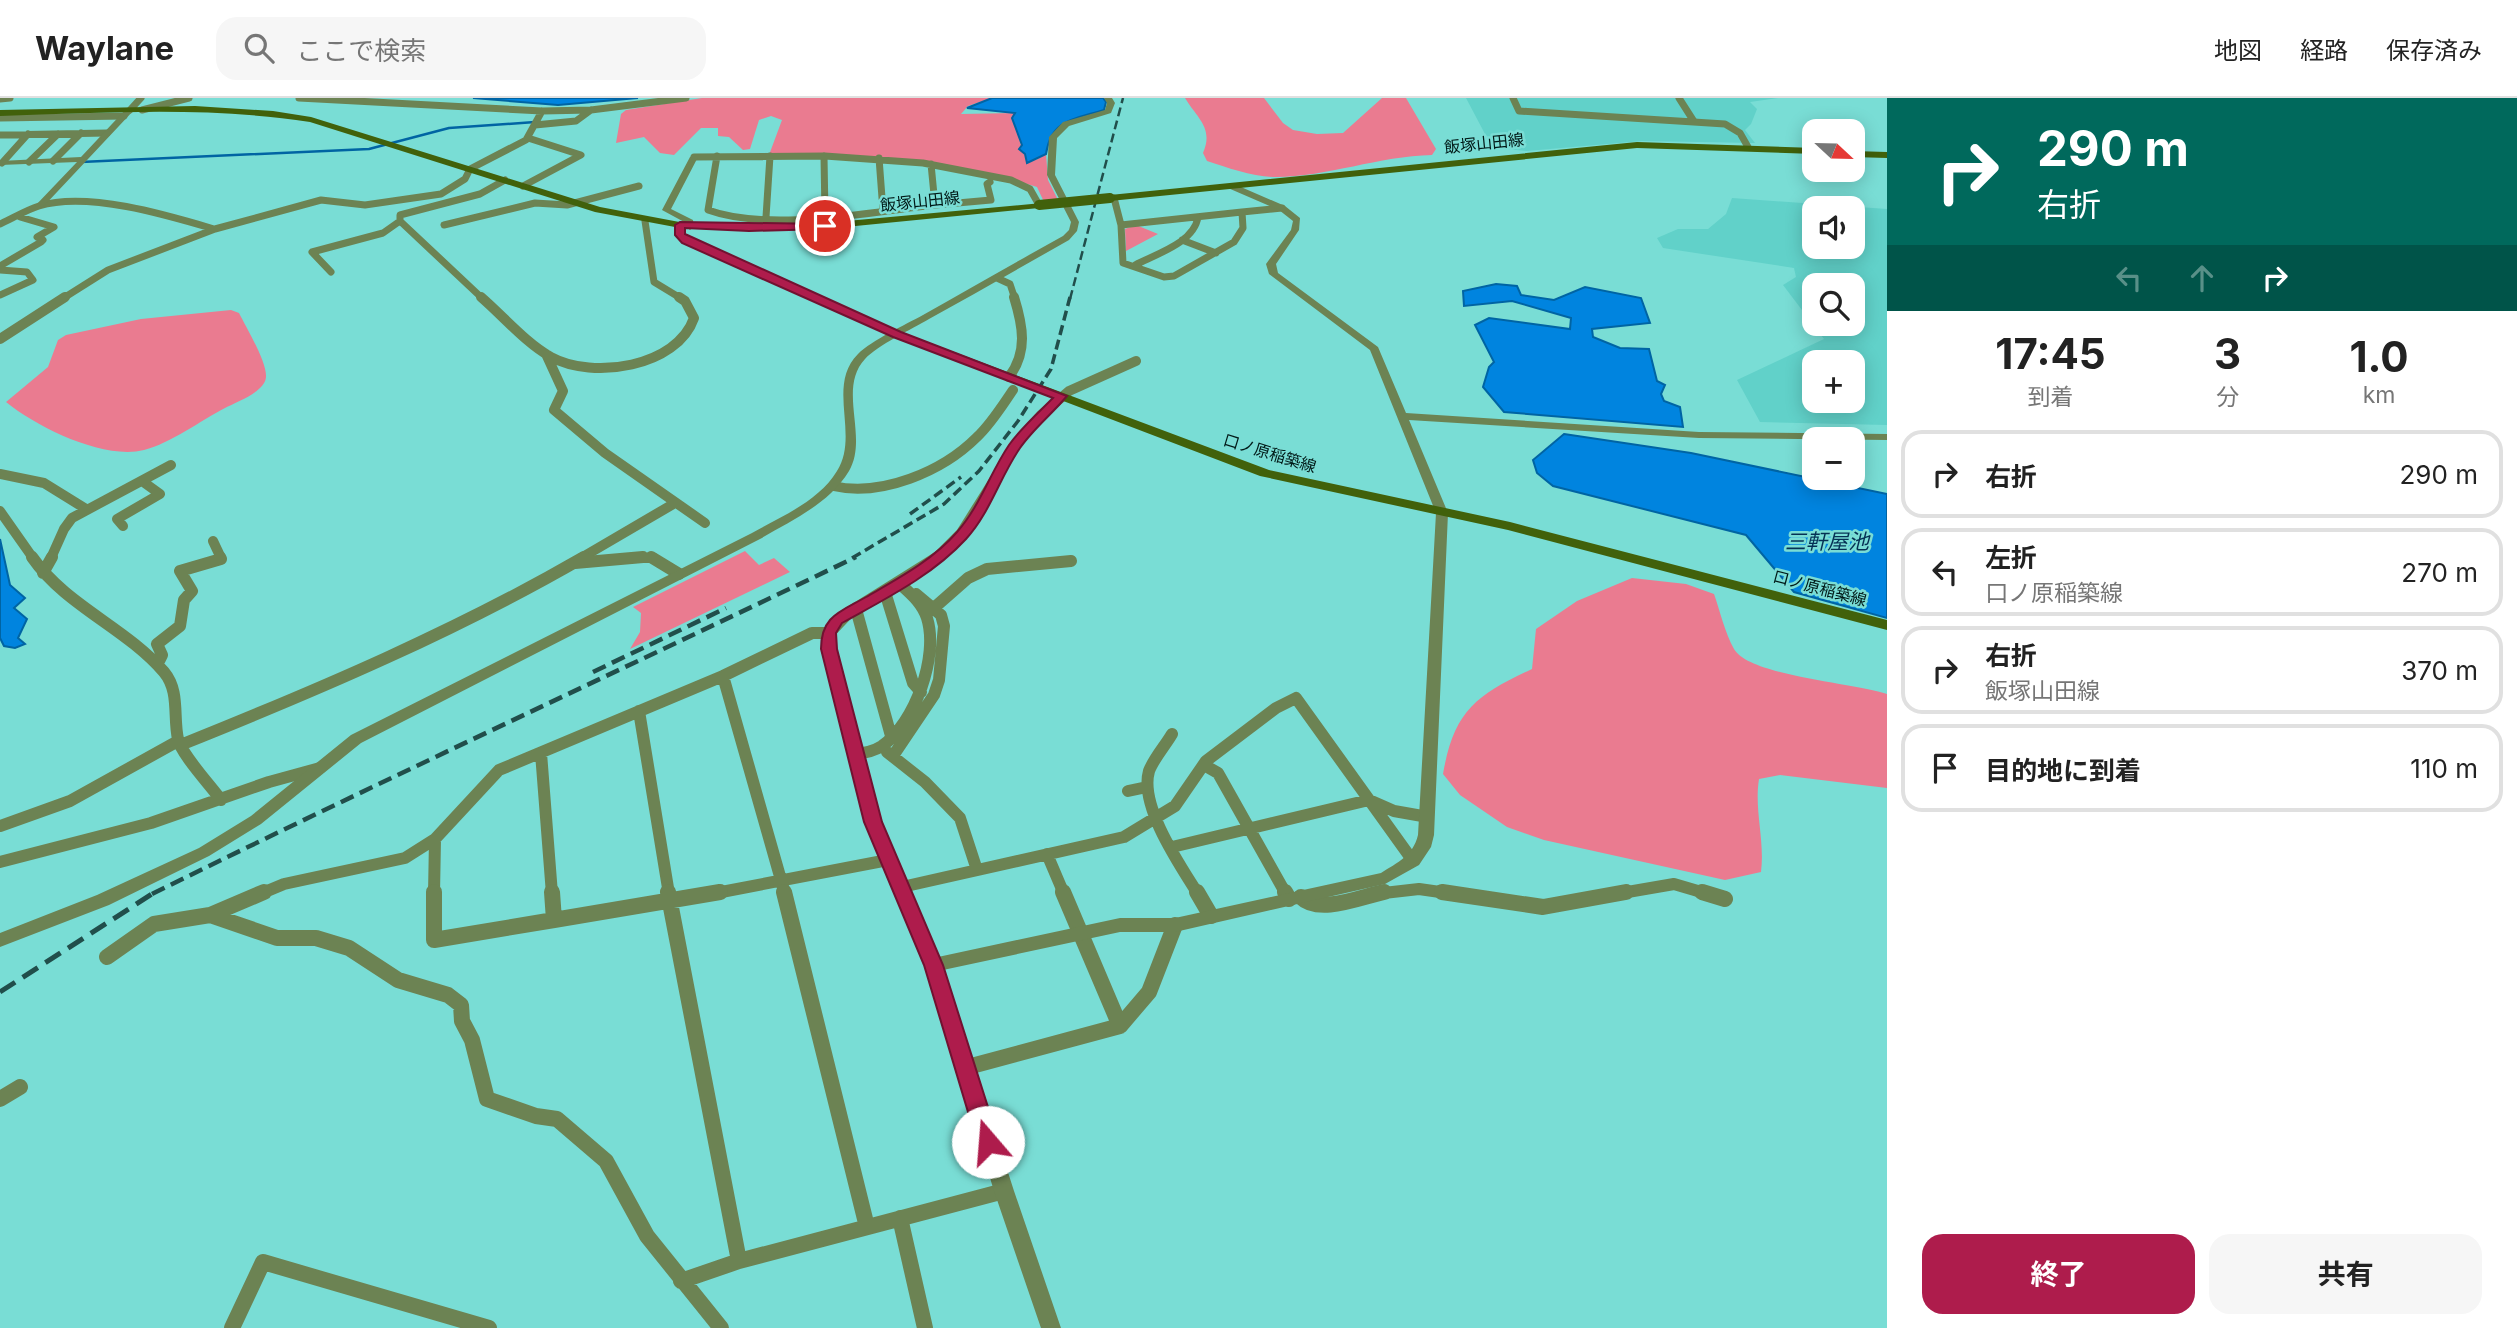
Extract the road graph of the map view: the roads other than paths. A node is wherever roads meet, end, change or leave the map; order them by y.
1 (10, 98) edge
2 (141, 98) edge
3 (163, 98) edge
4 (189, 98) edge
5 (299, 98) edge
6 (686, 98) edge
7 (1108, 98) edge
8 (1513, 98) edge
9 (1679, 98) edge
10 (0, 99) edge
11 (158, 105) junction
12 (142, 110) junction
13 (591, 110) junction
14 (542, 111) junction
15 (127, 113) junction
16 (0, 116) edge
17 (1693, 120) junction
18 (536, 123) junction
19 (107, 133) junction
20 (28, 134) junction
21 (58, 134) junction
22 (81, 134) junction
23 (0, 135) edge
24 (528, 138) junction
25 (1748, 147) junction
26 (1802, 150) edge
27 (1866, 154) edge
28 (1887, 155) edge
29 (717, 156) junction
30 (769, 156) junction
31 (824, 156) junction
32 (694, 157) joint
33 (879, 158) junction
34 (82, 159) junction
35 (53, 160) junction
36 (29, 162) junction
37 (1, 163) edge
38 (931, 164) junction
39 (470, 169) junction
40 (505, 180) junction
41 (990, 182) dead end
42 (523, 186) junction
43 (639, 186) dead end
44 (1231, 186) junction
45 (1112, 198) junction
46 (576, 203) junction
47 (935, 205) junction
48 (1039, 205) junction
49 (39, 206) junction
50 (1282, 208) junction
51 (883, 211) junction
52 (1242, 212) junction
53 (825, 216) junction
54 (20, 217) junction
55 (766, 217) junction
56 (1198, 217) junction
57 (400, 220) junction
58 (645, 221) junction
59 (0, 225) edge
60 (444, 225) dead end
61 (1122, 225) junction
62 (685, 226) junction
63 (215, 229) junction
64 (1182, 240) junction
65 (1216, 253) junction
66 (1135, 265) junction
67 (0, 268) edge
68 (331, 272) dead end
69 (997, 278) junction
70 (0, 296) edge
71 (896, 334) junction
72 (0, 339) edge
73 (546, 354) junction
74 (1136, 361) dead end
75 (1011, 384) junction
76 (1060, 396) junction
77 (1403, 416) junction
78 (1887, 438) edge
79 (171, 466) dead end
80 (0, 474) edge
81 (142, 481) junction
82 (833, 485) junction
83 (675, 503) junction
84 (86, 509) junction
85 (0, 511) edge
86 (1442, 513) junction
87 (705, 523) dead end
88 (123, 526) dead end
89 (214, 541) dead end
90 (1070, 561) dead end
91 (575, 563) junction
92 (43, 573) junction
93 (679, 574) junction
94 (900, 583) junction
95 (885, 593) junction
96 (916, 594) junction
97 (935, 607) junction
98 (856, 609) junction
99 (1887, 625) edge
100 (829, 633) junction
101 (158, 663) junction
102 (723, 676) junction
103 (922, 692) junction
104 (639, 711) junction
105 (1172, 734) dead end
106 (891, 736) junction
107 (181, 742) junction
108 (877, 750) junction
109 (541, 753) junction
110 (895, 753) junction
111 (856, 754) junction
112 (1203, 765) junction
113 (320, 768) junction
114 (1147, 786) junction
115 (1128, 791) dead end
116 (221, 800) junction
117 (1369, 800) junction
118 (1428, 817) junction
119 (1156, 820) junction
120 (0, 826) edge
121 (1249, 829) junction
122 (435, 839) junction
123 (1171, 847) junction
124 (1047, 854) junction
125 (888, 860) junction
126 (1413, 861) junction
127 (0, 862) edge
128 (977, 870) junction
129 (781, 880) junction
130 (902, 887) junction
131 (1295, 898) junction
132 (1725, 899) dead end
133 (670, 902) junction
134 (210, 915) junction
135 (1211, 916) junction
136 (554, 920) junction
137 (1175, 925) junction
138 (1080, 932) junction
139 (0, 940) edge
140 (107, 957) dead end
141 (933, 965) junction
142 (1120, 1026) junction
143 (964, 1068) junction
144 (20, 1087) dead end
145 (0, 1099) edge
146 (1004, 1191) junction
147 (900, 1218) junction
148 (866, 1227) junction
149 (739, 1261) junction
150 (681, 1281) junction
151 (232, 1328) edge
152 (489, 1328) edge
153 (721, 1328) edge
154 (925, 1328) edge
155 (1052, 1328) edge

1 - 10 street
2 - 15 street
3 - 11 street
4 - 11 street
5 - 14 street
6 - 13 street
7 - 69 street
8 - 17 street
9 - 17 street
11 - 12 street
12 - 15 main road, 飯塚山田線
12 - 39 main road, 飯塚山田線
13 - 14 street
13 - 18 street
14 - 18 street
15 - 16 main road, 飯塚山田線
15 - 19 street
17 - 25 street
18 - 24 street
19 - 22 street
19 - 34 street
20 - 21 street
20 - 23 street
20 - 37 street
21 - 22 street
21 - 36 street
22 - 35 street
24 - 39 street
24 - 42 street
25 - 26 main road, 飯塚山田線
25 - 44 main road, 飯塚山田線
27 - 28 main road
29 - 30 street
29 - 32 street
29 - 55 street
30 - 31 street
30 - 55 street
31 - 33 street
31 - 53 street
32 - 62 street
33 - 38 street
33 - 51 street
34 - 35 street
34 - 49 street
35 - 36 street
36 - 37 street
38 - 47 street
38 - 48 street
39 - 40 main road, 飯塚山田線
39 - 63 street
40 - 42 main road, 飯塚山田線
40 - 57 street
41 - 47 street
42 - 46 main road, 飯塚山田線
43 - 46 street
44 - 45 main road, 飯塚山田線
44 - 50 street
45 - 48 main road, 飯塚山田線, bridge
45 - 61 street
46 - 58 main road, 飯塚山田線
46 - 60 street
47 - 51 street
48 - 62 main road, 飯塚山田線
49 - 54 street
49 - 63 street
50 - 52 street
50 - 77 street
51 - 53 street
52 - 56 street
52 - 65 street
53 - 55 street
54 - 59 street
54 - 67 street
56 - 61 street
56 - 64 street
57 - 68 street
57 - 73 street
58 - 62 main road, 飯塚山田線
58 - 73 street
61 - 66 street
62 - 71 main road, 口ノ原稲築線
63 - 72 street
64 - 65 street
64 - 66 street
65 - 66 street
67 - 70 street
69 - 71 street
69 - 75 street
71 - 75 main road, 口ノ原稲築線
71 - 82 street
73 - 83 street
74 - 76 street
75 - 76 main road, 口ノ原稲築線
75 - 82 street
76 - 86 main road, 口ノ原稲築線
76 - 94 street
77 - 78 street
77 - 86 street
79 - 81 street
80 - 84 street
81 - 84 street
81 - 88 street
82 - 93 street
83 - 87 street
83 - 91 street
84 - 92 street
85 - 92 street
86 - 99 main road, 口ノ原稲築線
86 - 118 street
89 - 101 street
90 - 97 street
91 - 93 street
91 - 107 street
92 - 101 street
93 - 113 street
94 - 95 street
94 - 96 street
95 - 98 street
95 - 103 street
96 - 97 street
96 - 103 street
97 - 110 street
98 - 100 street
98 - 106 street
100 - 102 street
100 - 111 street
101 - 107 street
102 - 104 street
102 - 129 street
103 - 106 street
104 - 109 street
104 - 133 street
105 - 114 street
106 - 108 street
107 - 116 street
107 - 120 street
108 - 110 street
108 - 111 street
109 - 122 street
109 - 136 street
110 - 128 street
111 - 125 street
112 - 117 street
112 - 119 street
112 - 121 street
113 - 116 street
113 - 139 street
114 - 115 street
114 - 119 street
116 - 127 street
117 - 118 street
117 - 121 street
117 - 126 street
118 - 126 street
119 - 123 street
119 - 124 street
121 - 123 street
121 - 131 street
122 - 134 street
122 - 136 street
123 - 135 street
124 - 128 street
124 - 138 street
125 - 129 street
125 - 130 street
126 - 131 street
128 - 130 street
129 - 133 street
129 - 148 street
130 - 141 street
131 - 132 street
131 - 135 street
133 - 136 street
133 - 149 street
134 - 140 street
134 - 150 street
135 - 137 street
137 - 138 street
137 - 142 street
138 - 141 street
138 - 142 street
141 - 143 street
142 - 143 street
143 - 146 street
144 - 145 street
146 - 147 street
146 - 155 street
147 - 148 street
147 - 154 street
148 - 149 street
149 - 150 street
150 - 153 street
151 - 152 street

